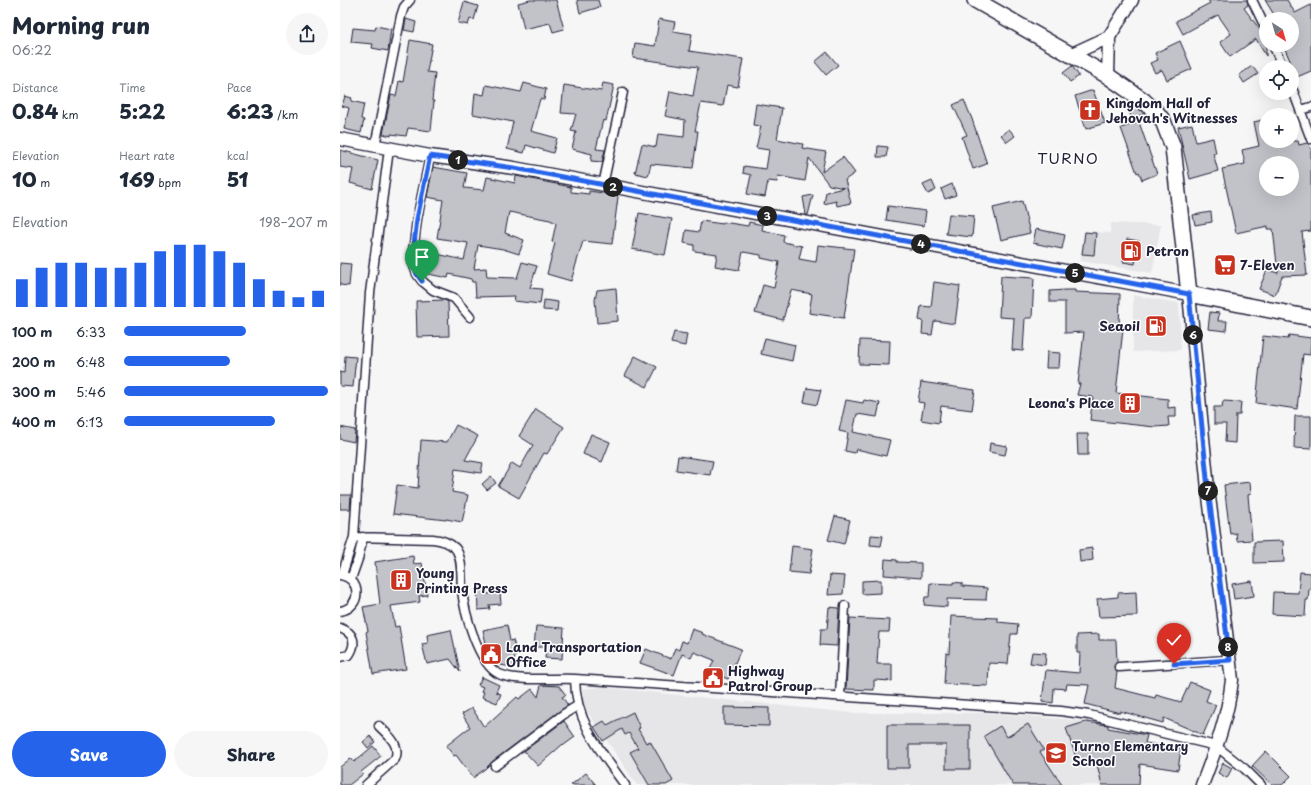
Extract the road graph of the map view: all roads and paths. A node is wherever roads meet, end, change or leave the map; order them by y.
1 (410, 0) edge
2 (975, 0) edge
3 (1132, 0) edge
4 (1252, 0) edge
5 (1259, 15) edge
6 (1109, 37) junction
7 (1070, 55) junction
8 (1108, 76) junction
9 (623, 92) dead end
10 (1297, 100) edge
11 (1311, 107) edge
12 (1301, 110) junction
13 (340, 139) edge
14 (1311, 139) edge
15 (375, 146) junction
16 (389, 149) junction
17 (430, 156) junction
18 (604, 185) junction
19 (1189, 294) junction
20 (470, 317) dead end
21 (1311, 318) edge
22 (354, 537) junction
23 (363, 537) junction
24 (341, 575) edge
25 (351, 579) junction
26 (845, 606) dead end
27 (341, 614) edge
28 (340, 628) edge
29 (340, 658) edge
30 (1230, 660) junction
31 (1119, 667) dead end
32 (574, 679) junction
33 (840, 696) junction
34 (577, 706) junction
35 (379, 726) dead end
36 (1216, 746) junction
37 (495, 766) dead end
38 (366, 785) edge
39 (625, 785) edge
40 (1202, 785) edge
41 (1260, 785) edge

1 - 15 street
2 - 7 highway
3 - 6 main road
4 - 5 street
6 - 7 main road
6 - 8 main road
7 - 8 highway
8 - 19 highway
9 - 18 street
10 - 12 street
11 - 12 street
12 - 14 street
13 - 15 main road
15 - 16 main road
16 - 17 main road
16 - 22 street
17 - 18 main road
17 - 20 street
18 - 19 main road
19 - 21 highway
19 - 30 main road
22 - 23 street
22 - 24 street
23 - 25 street
23 - 32 street
24 - 25 street
25 - 27 street
26 - 33 street
28 - 29 street
30 - 31 street
30 - 36 main road
32 - 33 street
32 - 34 street
33 - 36 street
34 - 37 street
34 - 39 street
35 - 38 street
36 - 40 main road
36 - 41 street

